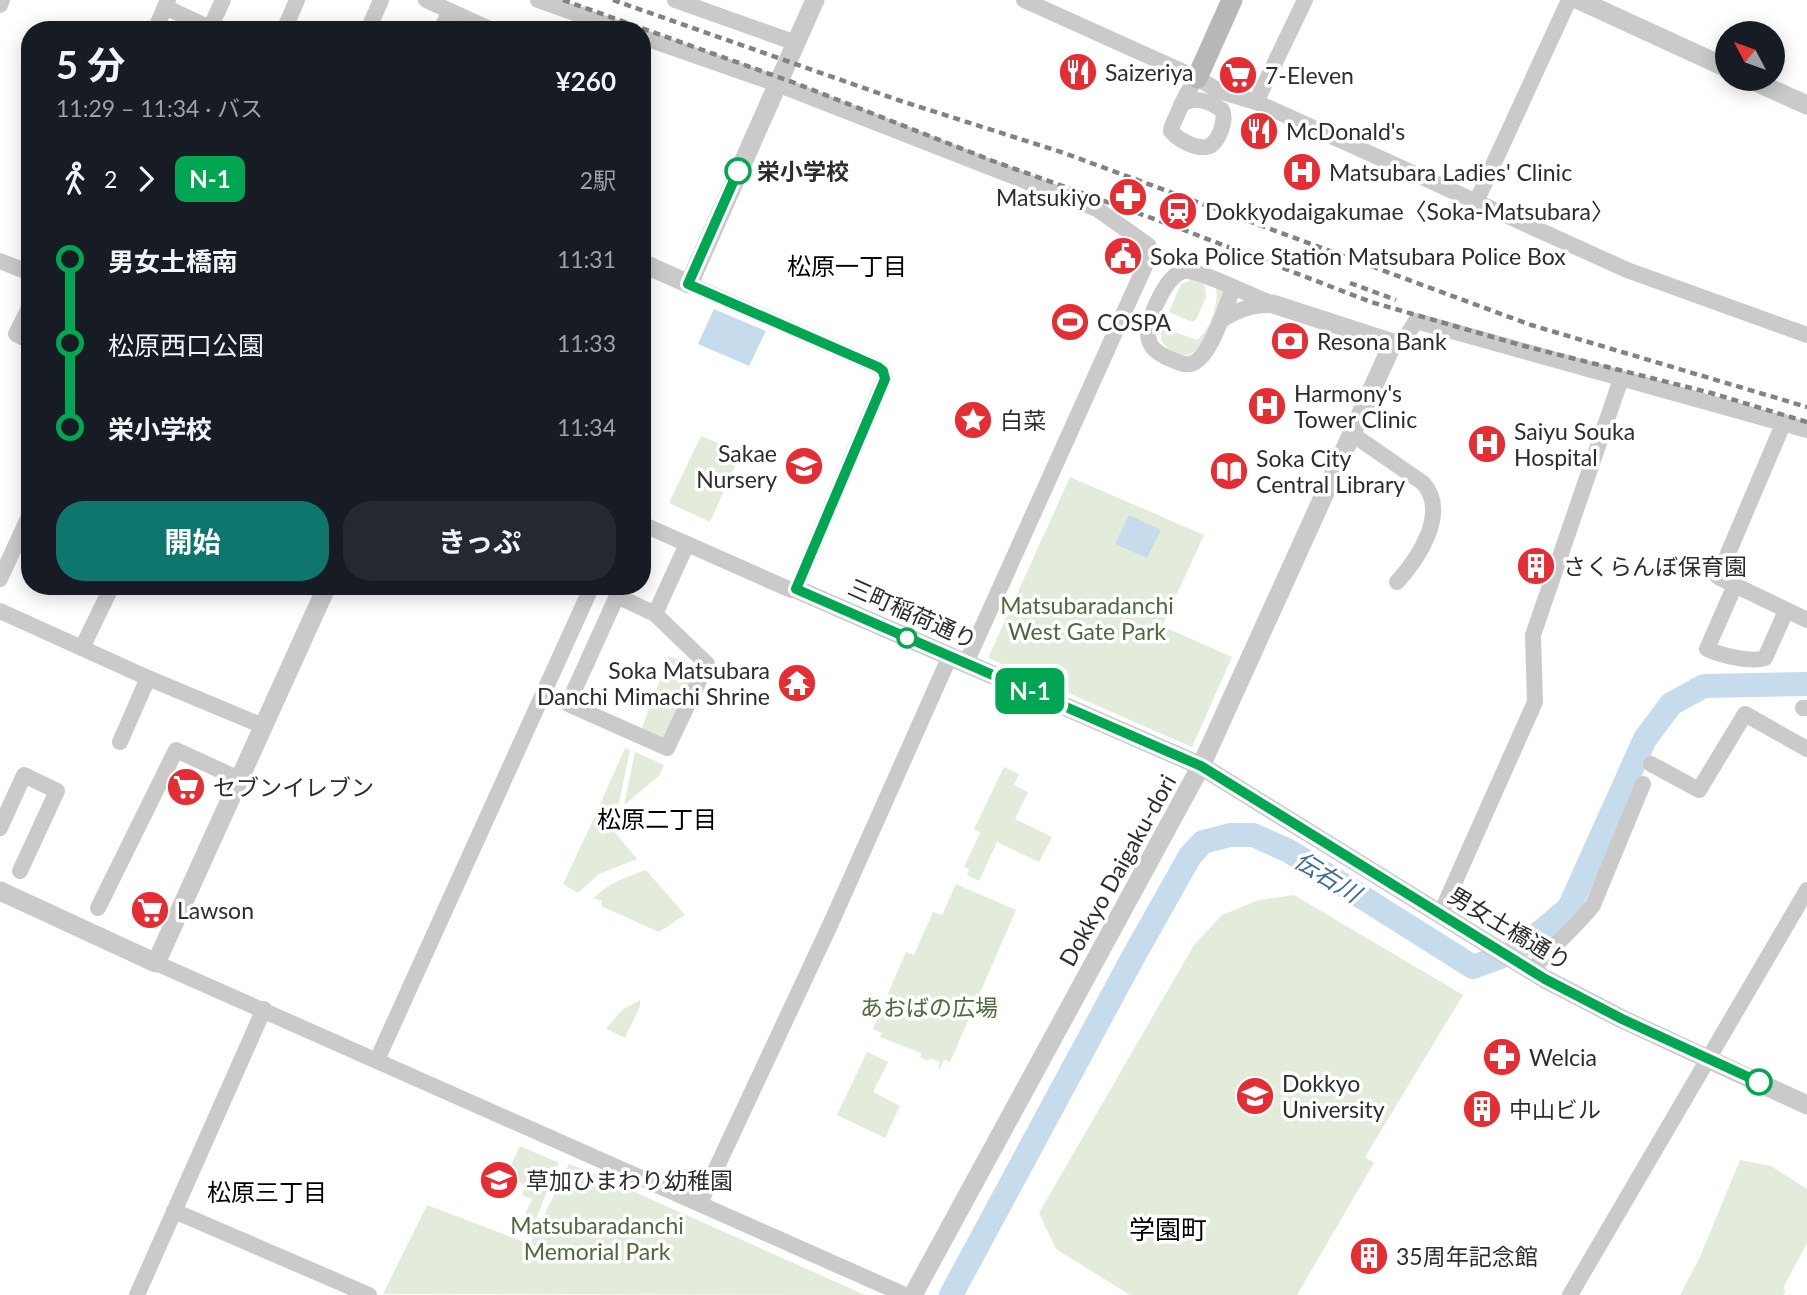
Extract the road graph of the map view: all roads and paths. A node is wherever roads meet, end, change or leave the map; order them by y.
1 (2, 0) edge
2 (223, 0) edge
3 (297, 0) edge
4 (381, 0) edge
5 (426, 0) edge
6 (538, 0) edge
7 (675, 0) edge
8 (815, 0) edge
9 (1024, 0) edge
10 (1233, 0) edge
11 (1305, 0) edge
12 (1569, 0) edge
13 (1579, 0) edge
14 (167, 4) edge
15 (0, 5) edge
16 (450, 11) junction
17 (159, 21) edge
18 (198, 21) edge
19 (215, 21) edge
20 (288, 21) edge
21 (372, 21) edge
22 (445, 21) edge
23 (472, 21) edge
24 (578, 21) edge
25 (651, 40) edge
26 (796, 43) junction
27 (1715, 62) edge
28 (1197, 78) junction
29 (777, 84) junction
30 (1776, 91) edge
31 (1203, 100) junction
32 (1256, 102) junction
33 (1181, 105) junction
34 (1807, 105) edge
35 (1476, 202) junction
36 (0, 261) edge
37 (651, 267) edge
38 (21, 269) edge
39 (688, 284) junction
40 (1233, 288) junction
41 (1273, 304) junction
42 (1220, 321) junction
43 (1807, 335) edge
44 (1393, 343) junction
45 (1621, 379) junction
46 (1784, 422) junction
47 (1807, 430) edge
48 (1352, 434) junction
49 (651, 528) edge
50 (21, 534) edge
51 (687, 544) junction
52 (0, 579) edge
53 (1397, 582) dead end
54 (1735, 585) junction
55 (796, 589) junction
56 (108, 595) edge
57 (323, 595) edge
58 (589, 595) edge
59 (0, 611) edge
60 (1786, 611) junction
61 (655, 614) junction
62 (1807, 620) edge
63 (82, 648) junction
64 (958, 660) junction
65 (149, 678) junction
66 (263, 726) junction
67 (120, 742) dead end
68 (1807, 749) edge
69 (1651, 764) dead end
70 (1201, 766) junction
71 (239, 779) junction
72 (1643, 784) dead end
73 (0, 828) edge
74 (20, 871) dead end
75 (1807, 890) edge
76 (0, 891) edge
77 (98, 908) dead end
78 (1440, 915) junction
79 (156, 963) junction
80 (1527, 969) junction
81 (264, 1009) junction
82 (1709, 1059) junction
83 (377, 1060) junction
84 (1807, 1105) edge
85 (700, 1203) junction
86 (174, 1211) junction
87 (1574, 1294) edge
88 (137, 1295) edge
89 (369, 1295) edge
90 (905, 1295) edge
91 (913, 1295) edge

1 - 15 street
2 - 19 street
3 - 20 street
4 - 21 street
5 - 16 street
6 - 24 street
7 - 26 street
8 - 26 street
9 - 28 street
10 - 28 main road
11 - 32 street
12 - 35 street
13 - 27 street
14 - 17 street
14 - 18 street
16 - 22 street
16 - 23 street
25 - 29 street
26 - 29 street
28 - 31 street
28 - 32 street
28 - 33 street
29 - 39 street
29 - 64 street
30 - 34 street
31 - 33 street
31 - 33 street
32 - 35 street
35 - 43 street
36 - 38 street
37 - 39 street
39 - 55 street
40 - 41 street
40 - 42 street
40 - 42 street
41 - 42 street
41 - 44 street
44 - 45 street
44 - 48 street, Dokkyo Daigaku-dori
45 - 46 street
45 - 78 street
46 - 47 street
46 - 54 street
48 - 53 street
48 - 70 street, Dokkyo Daigaku-dori
49 - 51 street, 三町稲荷通り
50 - 52 street
51 - 55 street, 三町稲荷通り
51 - 61 street
54 - 60 street
54 - 60 street
55 - 64 street, 三町稲荷通り
56 - 63 street
57 - 66 street
58 - 83 street
59 - 63 street
60 - 62 street
61 - 61 street
63 - 65 street
64 - 70 street, 三町稲荷通り
64 - 85 street
65 - 66 street
65 - 67 street
66 - 71 street
68 - 69 street
70 - 78 street, 男女土橋通り
70 - 91 street, Dokkyo Daigaku-dori
71 - 77 street
71 - 79 street
72 - 80 street
73 - 74 street
75 - 82 street
76 - 79 street
78 - 80 street, 男女土橋通り
79 - 81 street
80 - 82 street, 男女土橋通り
81 - 83 street
81 - 86 street
82 - 84 street, 男女土橋通り
82 - 87 street
83 - 85 street
85 - 90 street
86 - 88 street
86 - 89 street

